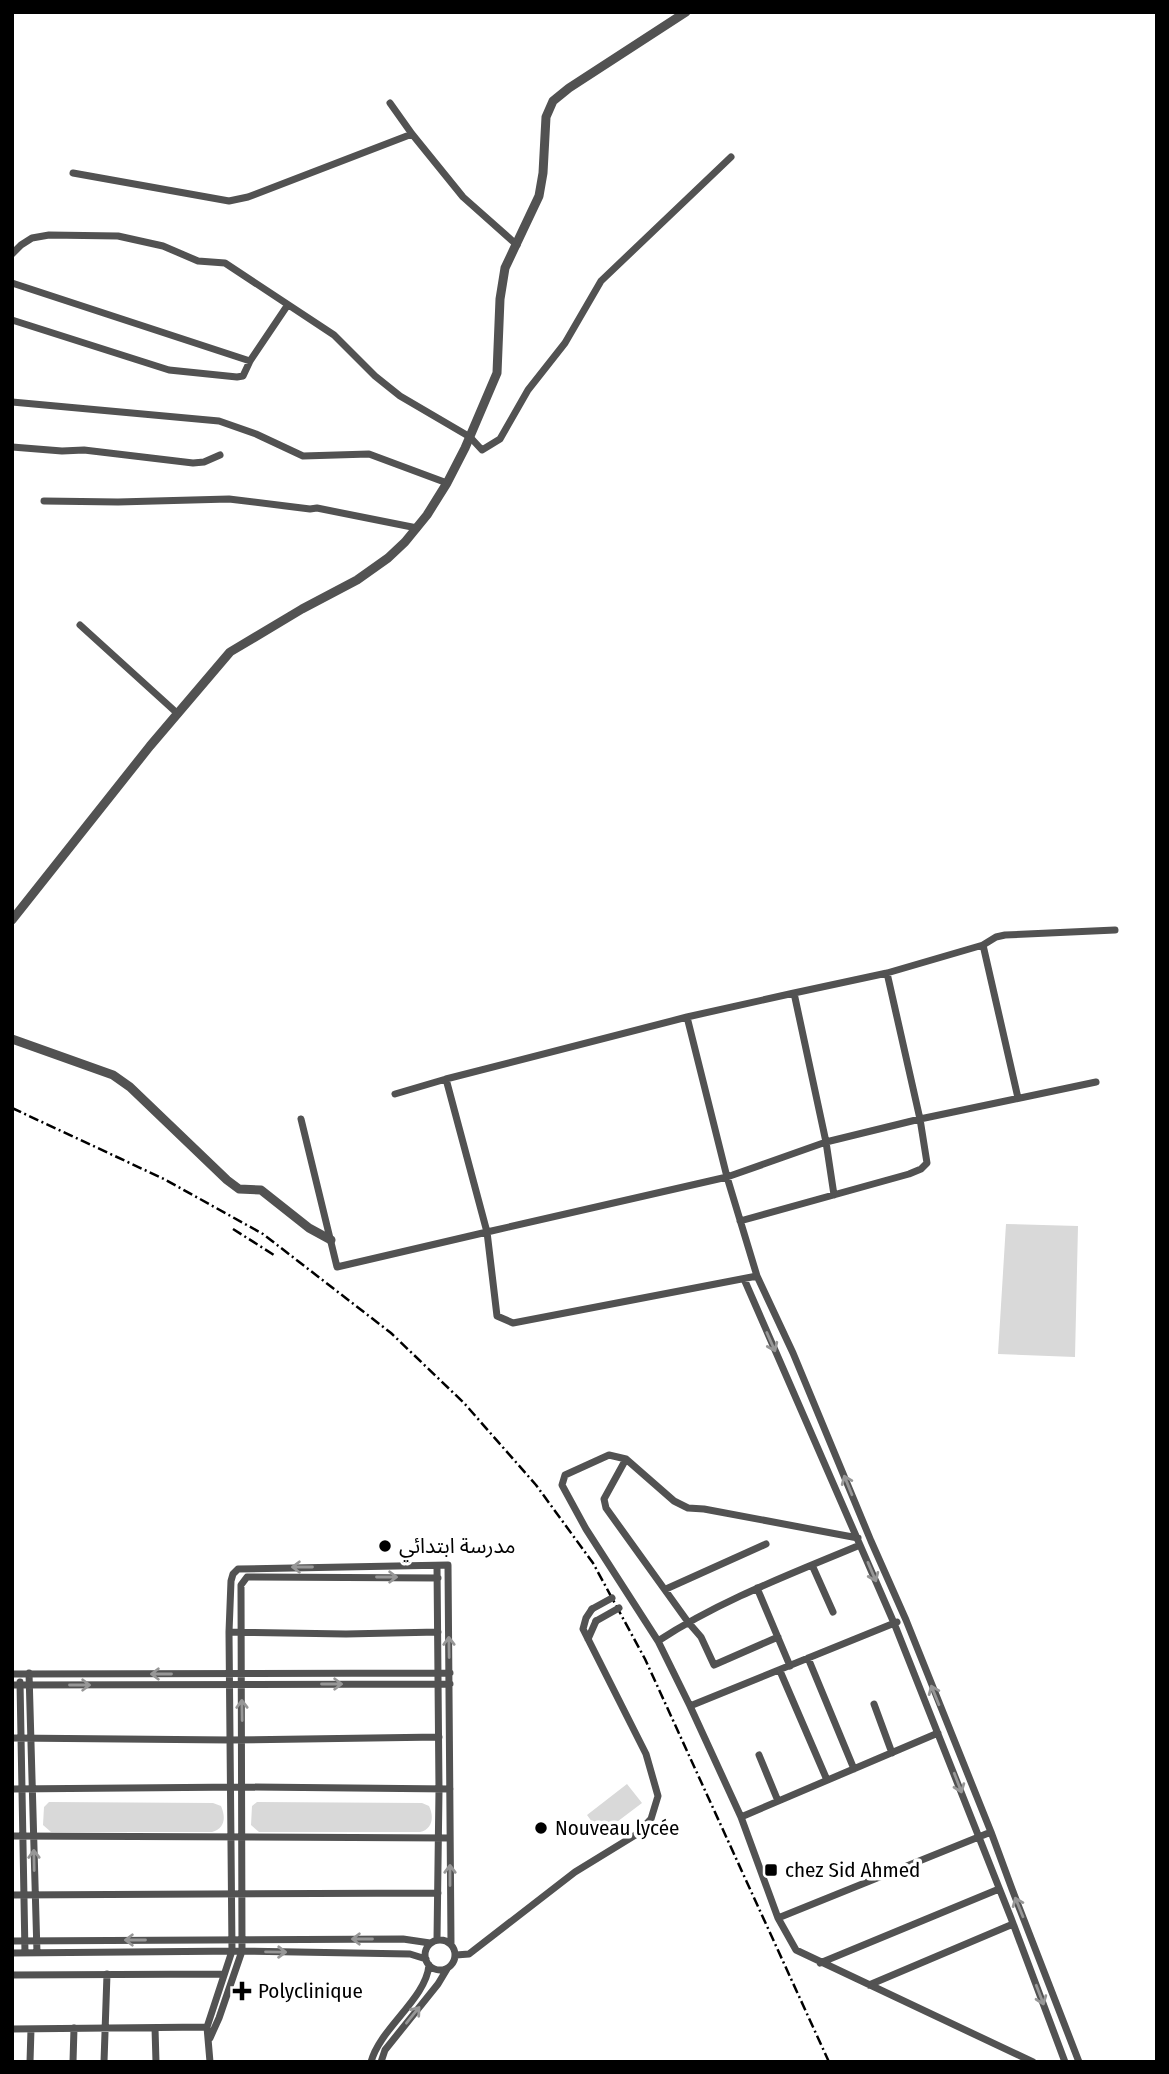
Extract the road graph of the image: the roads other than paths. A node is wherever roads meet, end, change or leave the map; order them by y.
1 (686, 12) edge
2 (390, 103) dead end
3 (412, 134) junction
4 (731, 158) dead end
5 (73, 173) dead end
6 (517, 244) junction
7 (12, 254) edge
8 (12, 284) edge
9 (288, 306) junction
10 (12, 320) edge
11 (250, 361) junction
12 (12, 402) edge
13 (470, 437) junction
14 (12, 447) edge
15 (220, 454) dead end
16 (447, 483) junction
17 (44, 501) dead end
18 (417, 528) junction
19 (80, 625) dead end
20 (178, 714) junction
21 (12, 920) edge
22 (1115, 930) dead end
23 (983, 945) junction
24 (887, 973) junction
25 (793, 993) junction
26 (687, 1017) junction
27 (12, 1039) edge
28 (446, 1079) junction
29 (1096, 1082) dead end
30 (394, 1094) dead end
31 (1018, 1098) junction
32 (301, 1119) dead end
33 (920, 1119) junction
34 (826, 1142) junction
35 (727, 1177) junction
36 (834, 1195) junction
37 (740, 1221) junction
38 (487, 1232) junction
39 (331, 1240) junction
40 (757, 1276) junction
41 (744, 1279) junction
42 (626, 1460) junction
43 (859, 1541) junction
44 (871, 1541) junction
45 (766, 1544) dead end
46 (812, 1565) junction
47 (437, 1566) junction
48 (438, 1578) junction
49 (757, 1588) junction
50 (666, 1589) junction
51 (625, 1591) junction
52 (632, 1601) junction
53 (833, 1612) dead end
54 (906, 1620) junction
55 (688, 1622) junction
56 (894, 1623) junction
57 (229, 1632) junction
58 (241, 1632) junction
59 (438, 1632) junction
60 (778, 1637) junction
61 (588, 1639) junction
62 (657, 1641) junction
63 (808, 1658) junction
64 (790, 1666) junction
65 (780, 1671) junction
66 (438, 1673) junction
67 (450, 1673) junction
68 (16, 1674) edge
69 (29, 1674) junction
70 (229, 1674) junction
71 (242, 1674) junction
72 (229, 1684) junction
73 (241, 1684) junction
74 (439, 1684) junction
75 (450, 1684) junction
76 (17, 1685) edge
77 (30, 1685) junction
78 (874, 1704) dead end
79 (690, 1706) junction
80 (938, 1733) junction
81 (439, 1737) junction
82 (12, 1738) edge
83 (22, 1738) junction
84 (32, 1739) junction
85 (230, 1740) junction
86 (242, 1740) junction
87 (891, 1753) junction
88 (759, 1755) dead end
89 (854, 1769) junction
90 (827, 1780) junction
91 (242, 1787) junction
92 (230, 1788) junction
93 (12, 1789) edge
94 (22, 1789) junction
95 (450, 1789) junction
96 (33, 1790) junction
97 (439, 1790) junction
98 (778, 1801) junction
99 (230, 1804) junction
100 (741, 1817) junction
101 (991, 1832) junction
102 (12, 1836) edge
103 (34, 1836) junction
104 (22, 1837) junction
105 (978, 1837) junction
106 (231, 1838) junction
107 (242, 1838) junction
108 (439, 1838) junction
109 (450, 1838) junction
110 (999, 1889) junction
111 (438, 1893) junction
112 (231, 1894) junction
113 (12, 1895) edge
114 (23, 1895) junction
115 (35, 1895) junction
116 (242, 1895) junction
117 (778, 1918) junction
118 (1013, 1924) junction
119 (232, 1939) junction
120 (242, 1939) junction
121 (36, 1940) junction
122 (12, 1941) edge
123 (24, 1941) junction
124 (434, 1941) junction
125 (451, 1943) junction
126 (232, 1951) junction
127 (242, 1951) junction
128 (12, 1953) edge
129 (25, 1953) junction
130 (37, 1953) junction
131 (456, 1955) junction
132 (1039, 1958) junction
133 (1027, 1960) junction
134 (427, 1962) junction
135 (820, 1963) junction
136 (447, 1969) junction
137 (107, 1974) junction
138 (224, 1974) junction
139 (12, 1975) edge
140 (869, 1986) junction
141 (207, 2027) junction
142 (74, 2028) junction
143 (106, 2028) junction
144 (155, 2028) junction
145 (12, 2029) edge
146 (31, 2029) junction
147 (208, 2042) junction
148 (30, 2062) edge
149 (73, 2062) edge
150 (104, 2062) edge
151 (156, 2062) edge
152 (210, 2062) edge
153 (371, 2062) edge
154 (381, 2062) edge
155 (1033, 2062) edge
156 (1065, 2062) edge
157 (1079, 2062) edge

1 - 6 street
2 - 3 street
3 - 5 street
3 - 6 street
4 - 13 street
6 - 13 street
7 - 9 street
8 - 11 street
9 - 11 street
9 - 13 street
10 - 11 street
12 - 16 street
13 - 16 street
14 - 15 street
16 - 18 street
17 - 18 street
18 - 20 street
19 - 20 street
20 - 21 street
22 - 23 street
23 - 24 street
23 - 31 street
24 - 25 street
24 - 33 street
25 - 26 street
25 - 34 street
26 - 28 street
26 - 35 street
27 - 39 street
28 - 30 street
28 - 38 street
29 - 31 street
31 - 33 street
32 - 39 street
33 - 34 street
33 - 36 street
34 - 35 street
34 - 36 street
35 - 37 street
35 - 38 street
36 - 37 street
37 - 40 street
38 - 39 street
38 - 41 street
40 - 41 street
44 -> 40 street
41 -> 43 street
42 - 43 street
42 - 50 street
42 - 51 street
43 - 44 street
43 - 46 street
43 -> 56 street
44 - 54 street
45 - 50 street
46 - 49 street
46 - 53 street
47 - 48 street
47 -> 57 street
67 -> 47 street
58 -> 48 street
48 - 59 street
49 - 55 street
49 - 60 street
50 - 55 street
51 - 52 street
51 - 61 street, bridge
52 - 61 street, bridge
52 - 62 street
54 - 56 street
101 -> 54 street
55 - 60 street
55 - 62 street
56 - 63 street
56 - 80 street
57 - 58 street
57 - 70 street
58 - 59 street
58 - 71 street
59 - 66 street
60 - 64 street
61 - 131 street
62 - 79 street
63 - 64 street
63 - 89 street
64 - 65 street
65 - 79 street
65 - 90 street
66 - 67 street
66 - 71 street
66 - 74 street
67 - 75 street
68 - 69 street
68 - 76 street
70 -> 69 street
69 - 77 street
70 - 71 street
70 - 72 street
71 - 73 street
72 - 73 street
77 -> 72 street
72 - 85 street
73 -> 74 street
86 -> 73 street
74 - 75 street
74 - 81 street
75 - 95 street
76 - 77 street
76 - 83 street
77 - 84 street
78 - 87 street
79 - 100 street
80 - 87 street
80 -> 105 street
81 - 86 street
81 - 97 street
82 - 83 street
83 - 84 street
83 - 94 street
84 - 85 street
84 - 96 street
85 - 86 street
85 - 92 street
86 - 91 street
87 - 89 street
88 - 98 street
89 - 90 street
90 - 98 street
91 - 92 street
91 - 97 street
91 - 99 street
91 - 107 street
92 - 96 street
92 - 99 street
93 - 94 street
94 - 96 street
94 - 104 street
95 - 97 street
95 - 109 street
96 - 103 street
97 - 108 street
98 - 100 street
99 - 106 street
100 - 117 street
101 - 105 street
132 -> 101 street
102 - 104 street
103 - 104 street
103 - 106 street
115 -> 103 street
104 - 114 street
105 - 110 street
105 - 117 street
106 - 107 street
106 - 112 street
107 - 108 street
107 - 116 street
108 - 109 street
108 - 111 street
125 -> 109 street
110 - 118 street
110 - 135 street
111 - 116 street
111 - 124 street
112 - 115 street
112 - 116 street
112 - 119 street
113 - 114 street
114 - 115 street
114 - 123 street
115 - 121 street
116 - 120 street
117 - 135 street
118 - 133 street
118 - 140 street
119 - 120 street
119 -> 121 street
119 - 126 street
124 -> 120 street
120 - 127 street
121 - 123 street
121 - 130 street
122 - 123 street
123 - 129 street
124 - 125 street
124 - 134 street
125 - 131 street
126 - 127 street
126 - 130 street
126 - 138 street
127 -> 134 street
127 - 147 street
128 - 129 street
129 - 130 street
131 - 136 street
132 - 133 street
132 - 157 street
133 -> 156 street
134 - 136 street
134 - 153 street
135 - 140 street
154 -> 136 street
137 - 138 street
137 - 139 street
137 - 143 street
138 - 141 street
140 - 155 street
141 - 144 street
141 - 147 street
142 - 143 street
142 - 146 street
142 - 149 street
143 - 144 street
143 - 150 street
144 - 151 street
145 - 146 street
146 - 148 street
147 - 152 street

